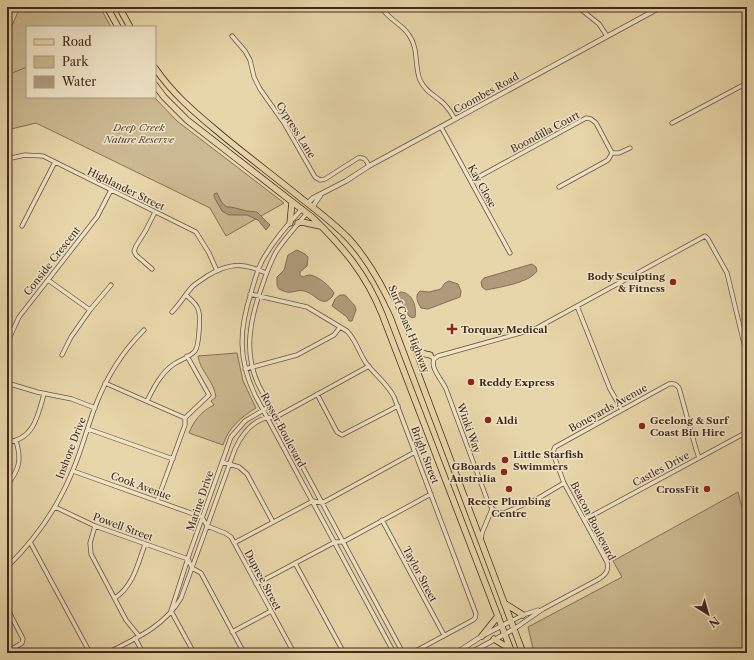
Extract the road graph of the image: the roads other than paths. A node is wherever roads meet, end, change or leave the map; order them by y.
1 (106, 7) edge
2 (119, 7) edge
3 (381, 7) edge
4 (578, 7) edge
5 (661, 7) edge
6 (117, 26) edge
7 (129, 26) edge
8 (232, 36) dead end
9 (607, 36) junction
10 (156, 69) edge
11 (747, 83) edge
12 (156, 87) edge
13 (455, 119) junction
14 (672, 123) dead end
15 (441, 127) junction
16 (630, 148) dead end
17 (238, 149) junction
18 (612, 154) junction
19 (232, 156) junction
20 (7, 160) edge
21 (55, 162) junction
22 (369, 166) junction
23 (471, 181) junction
24 (559, 187) dead end
25 (111, 190) junction
26 (292, 202) junction
27 (310, 205) junction
28 (155, 212) junction
29 (304, 212) junction
30 (290, 223) junction
31 (298, 224) junction
32 (22, 226) dead end
33 (320, 226) junction
34 (510, 253) dead end
35 (152, 269) dead end
36 (258, 269) junction
37 (217, 271) junction
38 (266, 273) junction
39 (48, 280) junction
40 (112, 285) dead end
41 (250, 294) junction
42 (186, 295) junction
43 (258, 296) junction
44 (577, 306) junction
45 (90, 310) junction
46 (172, 312) dead end
47 (396, 316) junction
48 (340, 327) junction
49 (144, 330) dead end
50 (7, 343) edge
51 (62, 355) dead end
52 (188, 356) junction
53 (747, 356) edge
54 (432, 357) junction
55 (369, 366) junction
56 (252, 367) junction
57 (245, 369) junction
58 (7, 383) edge
59 (105, 383) junction
60 (44, 394) junction
61 (317, 394) junction
62 (147, 401) junction
63 (270, 406) junction
64 (398, 406) junction
65 (95, 408) junction
66 (263, 410) junction
67 (622, 410) junction
68 (267, 417) junction
69 (276, 417) junction
70 (186, 418) junction
71 (88, 429) junction
72 (747, 432) edge
73 (16, 441) junction
74 (7, 442) edge
75 (415, 452) junction
76 (553, 452) joint
77 (699, 458) junction
78 (173, 459) junction
79 (222, 462) junction
80 (230, 464) junction
81 (73, 470) junction
82 (564, 484) junction
83 (7, 485) edge
84 (431, 494) junction
85 (158, 501) junction
86 (313, 501) junction
87 (322, 503) junction
88 (55, 507) junction
89 (492, 509) junction
90 (202, 517) junction
91 (382, 520) junction
92 (584, 520) junction
93 (273, 522) junction
94 (95, 526) junction
95 (207, 526) junction
96 (481, 541) junction
97 (30, 542) junction
98 (335, 542) junction
99 (343, 542) junction
100 (234, 543) junction
101 (145, 544) junction
102 (188, 559) junction
103 (296, 563) junction
104 (7, 567) edge
105 (192, 568) junction
106 (256, 584) junction
107 (115, 598) junction
108 (504, 603) junction
109 (7, 608) edge
110 (543, 609) junction
111 (171, 611) junction
112 (271, 611) junction
113 (523, 615) junction
114 (498, 616) junction
115 (511, 621) junction
116 (502, 626) junction
117 (514, 629) junction
118 (232, 632) junction
119 (505, 634) junction
120 (444, 635) junction
121 (139, 636) junction
122 (482, 636) junction
123 (135, 638) junction
124 (494, 639) junction
125 (511, 651) edge
126 (7, 652) edge
127 (90, 653) edge
128 (107, 653) edge
129 (143, 653) edge
130 (194, 653) edge
131 (244, 653) edge
132 (294, 653) edge
133 (344, 653) edge
134 (394, 653) edge
135 (403, 653) edge
136 (412, 653) edge
137 (456, 653) edge
138 (470, 653) edge
139 (523, 653) edge

1 - 6 main road
2 - 7 main road
3 - 13 street
4 - 9 street
5 - 9 street, Coombes Road
8 - 22 street, Cypress Lane
9 - 13 street, Coombes Road
10 - 17 main road, Surf Coast Highway
11 - 14 street
12 - 19 main road, Surf Coast Highway
13 - 15 street, Coombes Road
15 - 22 street, Coombes Road
15 - 23 street, Kay Close
16 - 18 street
17 - 19 main road
17 - 27 main road, Surf Coast Highway
18 - 23 street, Boondilla Court
18 - 24 street
19 - 26 main road, Surf Coast Highway
20 - 21 street, Highlander Street
21 - 25 street, Highlander Street
21 - 32 street
22 - 27 street, Coombes Road
23 - 34 street, Kay Close
25 - 28 street, Highlander Street
25 - 39 street, Conside Crescent
26 - 29 main road, Surf Coast Highway
26 - 30 main road
27 - 29 main road
27 - 47 main road, Surf Coast Highway
28 - 35 street
28 - 37 street, Highlander Street
29 - 30 street, Rosser Boulevard
29 - 31 street, Rosser Boulevard
29 - 33 main road, Surf Coast Highway
30 - 36 street, Rosser Boulevard
31 - 33 main road
31 - 38 street, Rosser Boulevard
33 - 114 main road, Surf Coast Highway
36 - 37 street
36 - 38 street
36 - 41 street, Rosser Boulevard
37 - 42 street
38 - 43 street, Rosser Boulevard
39 - 45 street
39 - 50 street, Conside Crescent
40 - 45 street
41 - 43 street, Bright Street
41 - 57 street, Rosser Boulevard
42 - 46 street
42 - 52 street
43 - 48 street, Bright Street
43 - 56 street, Rosser Boulevard
44 - 53 street
44 - 54 street
44 - 67 street
45 - 51 street
47 - 54 main road
47 - 96 main road, Surf Coast Highway
48 - 55 street, Bright Street
48 - 56 street
49 - 59 street, Inshore Drive
52 - 62 street
52 - 70 street
54 - 89 street, Winki Way
55 - 61 street
55 - 64 street, Bright Street
56 - 57 street
56 - 63 street, Rosser Boulevard
57 - 66 street, Rosser Boulevard
58 - 60 street
59 - 62 street
59 - 65 street, Inshore Drive
60 - 65 street
60 - 73 street
61 - 64 street
61 - 69 street
62 - 70 street
63 - 66 street, Marine Drive
63 - 69 street, Rosser Boulevard
64 - 75 street, Bright Street
65 - 71 street, Inshore Drive
66 - 68 street, Rosser Boulevard
66 - 79 street, Marine Drive
67 - 76 street, Boneyards Avenue
67 - 77 street, Boneyards Avenue
68 - 69 street
68 - 80 street, Marine Drive
68 - 86 street, Rosser Boulevard
69 - 87 street, Rosser Boulevard
70 - 78 street
71 - 78 street
71 - 81 street, Inshore Drive
72 - 77 street, Castles Drive
73 - 74 street
73 - 83 street
75 - 84 street, Bright Street
75 - 87 street
76 - 82 street, Beacon Boulevard
77 - 92 street, Castles Drive
78 - 85 street
79 - 80 street
79 - 90 street, Marine Drive
80 - 93 street
80 - 95 street, Marine Drive
81 - 85 street, Cook Avenue
81 - 88 street, Inshore Drive
82 - 89 street
82 - 92 street, Beacon Boulevard
84 - 91 street
84 - 120 street, Bright Street
85 - 90 street, Cook Avenue
86 - 87 street
86 - 93 street
86 - 98 street, Rosser Boulevard
87 - 99 street, Rosser Boulevard
88 - 94 street, Powell Street
88 - 97 street, Inshore Drive
89 - 96 street
90 - 95 street
90 - 102 street, Marine Drive
91 - 99 street
91 - 120 street, Taylor Street
92 - 110 street, Beacon Boulevard
93 - 100 street
94 - 101 street, Powell Street
94 - 107 street
95 - 100 street, Dupree Street
95 - 105 street, Marine Drive
96 - 108 main road, Surf Coast Highway
97 - 104 street, Inshore Drive
97 - 127 street
98 - 99 street
98 - 103 street
98 - 134 street, Rosser Boulevard
99 - 135 street, Rosser Boulevard
100 - 106 street, Dupree Street
101 - 102 street, Powell Street
101 - 107 street
102 - 105 street
102 - 111 street, Marine Drive
103 - 106 street
103 - 133 street
105 - 111 street, Marine Drive
105 - 118 street
106 - 112 street, Dupree Street
107 - 121 street
108 - 113 main road
108 - 115 main road, Surf Coast Highway
109 - 126 street
110 - 113 street, Beacon Boulevard
110 - 117 street, Beacon Boulevard
111 - 121 street, Marine Drive
111 - 130 street
112 - 118 street
112 - 132 street, Dupree Street
113 - 115 street, Beacon Boulevard
114 - 116 main road, Surf Coast Highway
114 - 122 main road
115 - 116 street
115 - 117 main road, Surf Coast Highway
116 - 119 main road, Surf Coast Highway
116 - 122 street
117 - 119 street
117 - 139 main road, Surf Coast Highway
118 - 131 street
119 - 124 street
119 - 125 main road, Surf Coast Highway
120 - 136 street, Bright Street
121 - 123 street, Marine Drive
122 - 137 street
123 - 128 street, Marine Drive
123 - 129 street
124 - 125 main road
124 - 138 street

